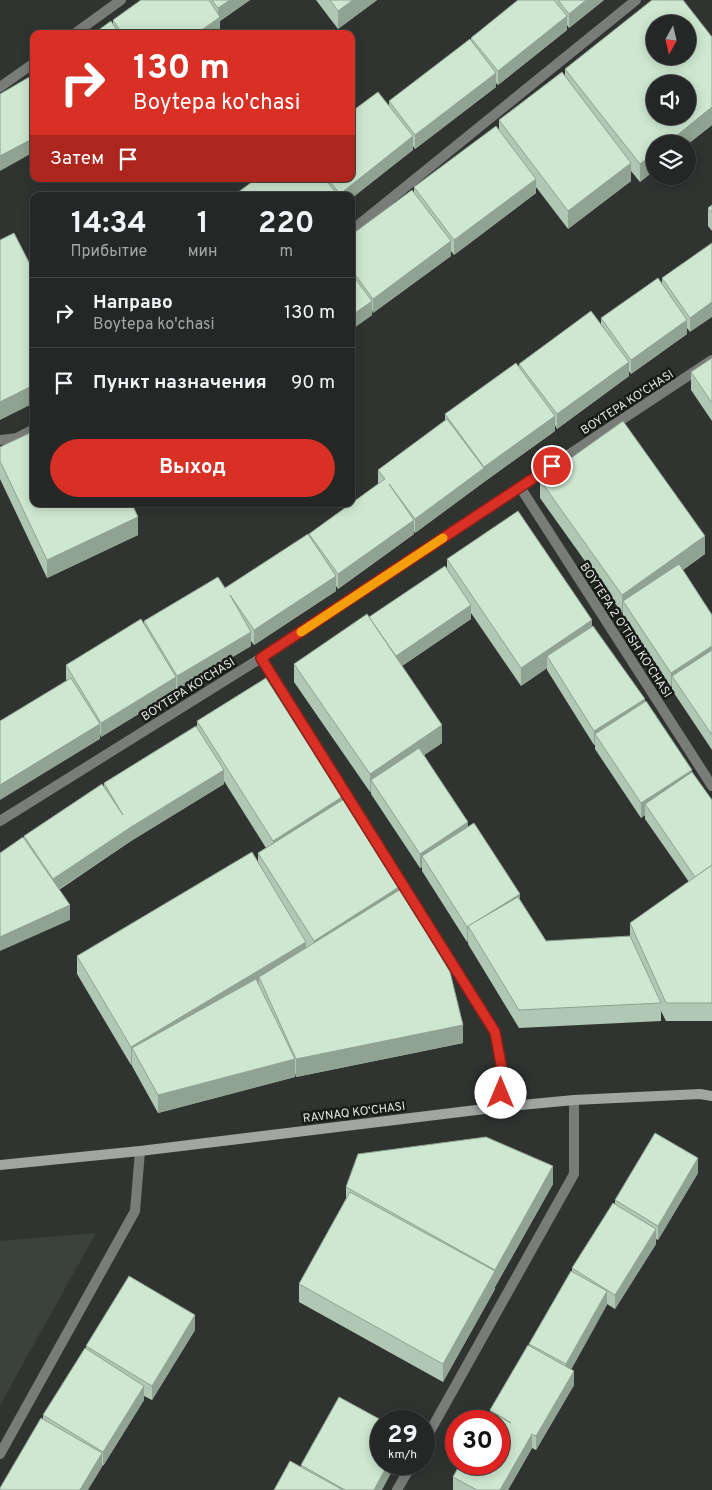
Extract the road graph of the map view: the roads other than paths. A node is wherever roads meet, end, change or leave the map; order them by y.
1 (121, 0) edge
2 (636, 0) edge
3 (80, 30) edge
4 (30, 66) edge
5 (0, 88) edge
6 (355, 227) edge
7 (712, 360) edge
8 (30, 431) edge
9 (0, 440) edge
10 (520, 487) junction
11 (261, 658) junction
12 (712, 786) edge
13 (0, 821) edge
14 (712, 1096) edge
15 (574, 1100) junction
16 (501, 1107) junction
17 (140, 1150) junction
18 (0, 1165) edge
19 (435, 1422) edge
20 (0, 1454) edge
21 (406, 1475) edge
22 (397, 1490) edge

1 - 3 street
2 - 6 street
4 - 5 street
7 - 10 street, BOYTEPA KO'CHASI
8 - 9 street
10 - 11 street, BOYTEPA KO'CHASI
10 - 12 street, BOYTEPA 2 O'TISH KO'CHASI
11 - 13 street, BOYTEPA KO'CHASI
11 - 16 street
14 - 15 street, RAVNAQ KO‘CHASI
15 - 16 street, RAVNAQ KO‘CHASI
15 - 19 street
16 - 17 street, RAVNAQ KO‘CHASI
17 - 18 street, RAVNAQ KO‘CHASI
17 - 20 street
21 - 22 street

